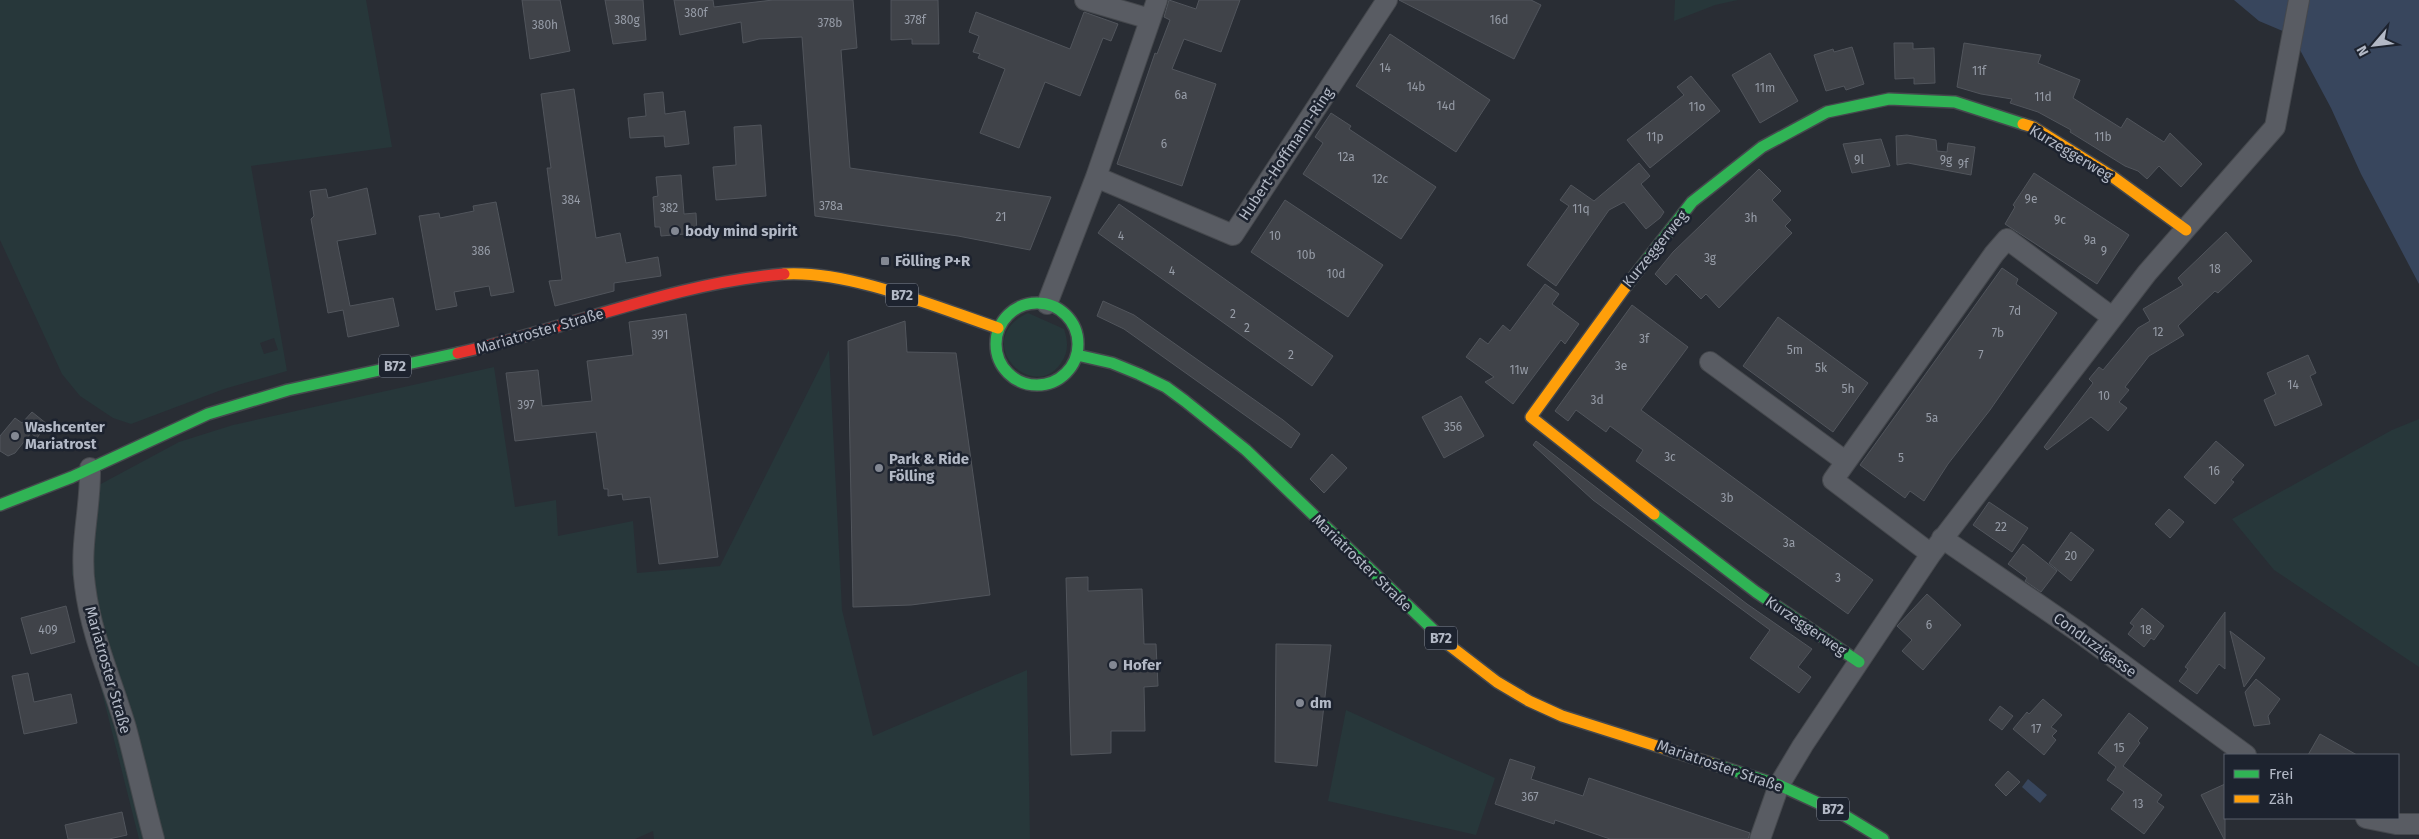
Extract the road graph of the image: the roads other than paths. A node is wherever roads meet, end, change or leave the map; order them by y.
1 (1085, 0) edge
2 (1157, 0) edge
3 (1388, 0) edge
4 (2299, 0) edge
5 (1150, 19) junction
6 (1096, 177) junction
7 (2186, 230) junction
8 (1047, 304) junction
9 (2112, 318) junction
10 (998, 328) junction
11 (1077, 355) junction
12 (1710, 362) dead end
13 (1845, 461) junction
14 (90, 468) junction
15 (0, 505) edge
16 (1936, 546) junction
17 (1859, 662) junction
18 (2245, 754) edge
19 (1780, 785) junction
20 (2371, 819) edge
21 (2419, 824) edge
22 (154, 839) edge
23 (1760, 839) edge
24 (1883, 839) edge

1 - 5 street
2 - 5 street
3 - 6 street, Hubert-Hoffmann-Ring
4 - 7 street, Kurzeggerweg
5 - 6 street
6 - 8 street
7 - 9 street, Kurzeggerweg
7 - 17 main road, Kurzeggerweg
8 - 10 main road
8 - 11 main road
9 - 13 street
9 - 16 street, Kurzeggerweg
10 - 11 main road
10 - 14 main road, Mariatroster Straße / B72
11 - 19 main road, Mariatroster Straße / B72
12 - 13 street
13 - 16 street
14 - 15 main road, Mariatroster Straße / B72
14 - 22 street, Mariatroster Straße
16 - 17 street, Kurzeggerweg
16 - 18 street, Conduzzigasse
17 - 19 street, Kurzeggerweg
19 - 23 street, Kurzeggerweg
19 - 24 main road, Mariatroster Straße / B72
20 - 21 street

